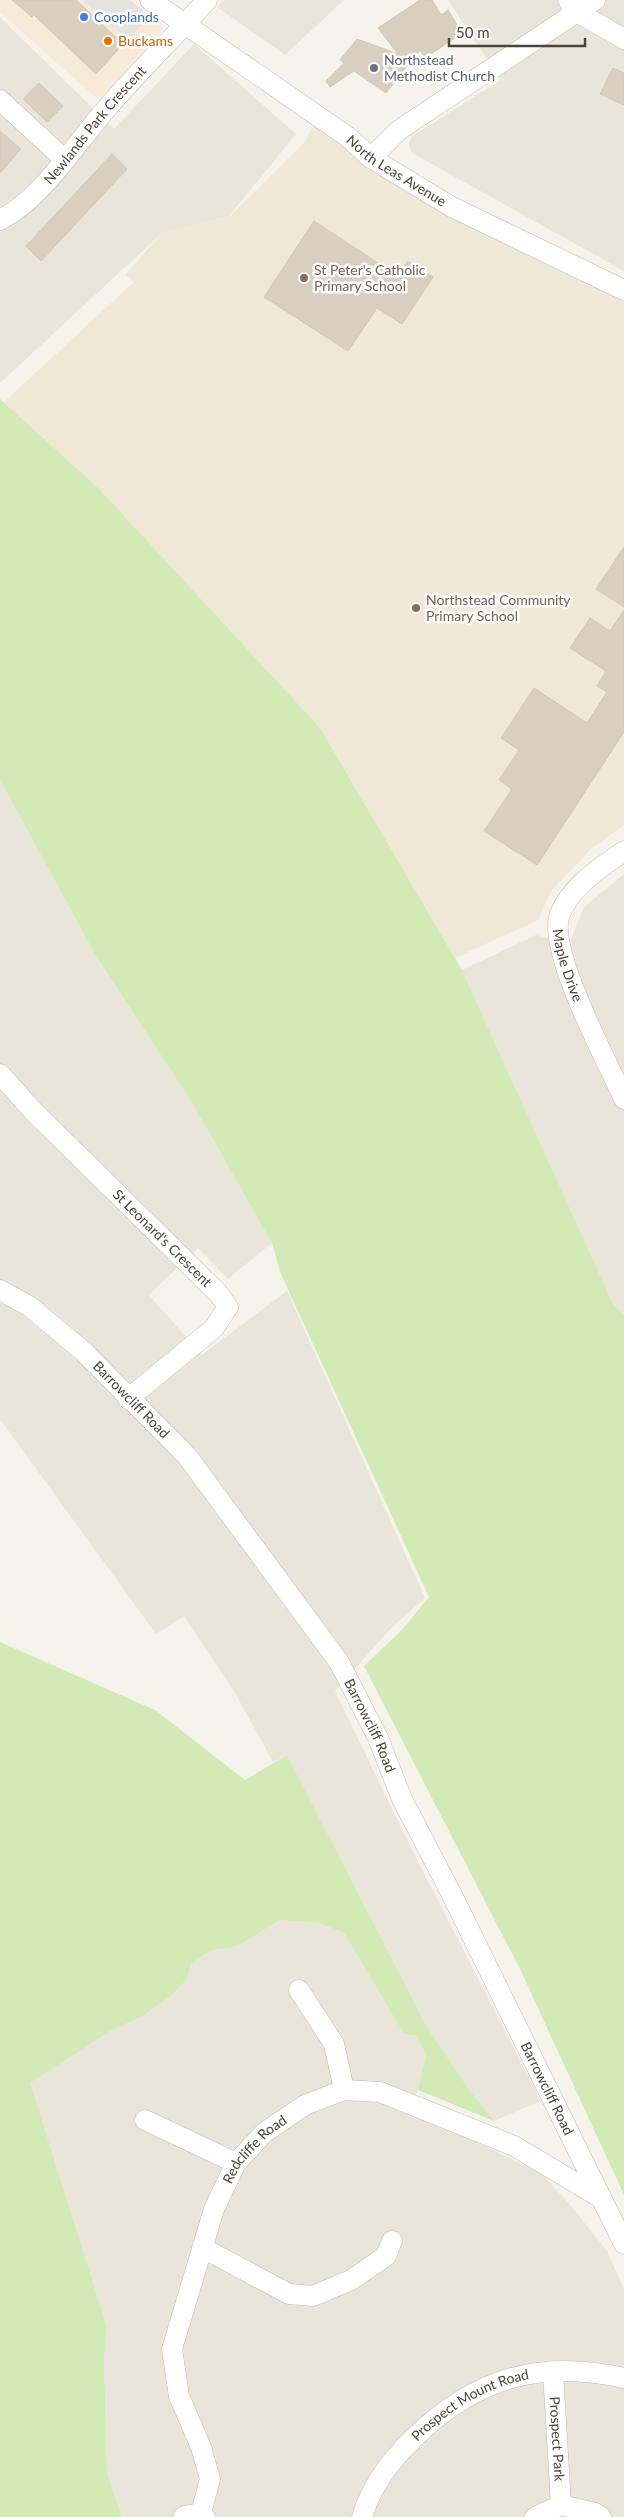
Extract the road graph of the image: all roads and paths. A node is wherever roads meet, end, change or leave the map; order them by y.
1 (150, 0) edge
2 (207, 0) edge
3 (596, 0) edge
4 (573, 6) edge
5 (186, 24) junction
6 (624, 38) edge
7 (0, 100) edge
8 (371, 158) junction
9 (64, 159) junction
10 (0, 220) edge
11 (624, 290) edge
12 (624, 851) edge
13 (0, 1074) edge
14 (624, 1099) edge
15 (0, 1290) edge
16 (128, 1399) junction
17 (299, 1990) dead end
18 (344, 2090) junction
19 (145, 2120) dead end
20 (236, 2163) junction
21 (601, 2198) junction
22 (392, 2241) dead end
23 (624, 2244) edge
24 (203, 2248) junction
25 (553, 2371) junction
26 (624, 2378) edge
27 (561, 2505) junction
28 (197, 2515) edge
29 (362, 2517) edge
30 (534, 2517) edge
31 (601, 2517) edge

1 - 5 street, North Leas Avenue
2 - 5 street, Newlands Park Crescent
3 - 4 street
4 - 6 street
4 - 8 street
5 - 8 street, North Leas Avenue
5 - 9 street, Newlands Park Crescent
7 - 9 street
8 - 11 street, North Leas Avenue
9 - 10 street, Newlands Park Crescent
12 - 14 street, Maple Drive
13 - 16 street, St Leonard's Crescent
15 - 16 street, Barrowcliff Road
16 - 21 street, Barrowcliff Road
17 - 18 street
18 - 20 street, Redcliffe Road
18 - 21 street, Redcliffe Road
19 - 20 street
20 - 24 street, Redcliffe Road
21 - 23 street, Barrowcliff Road
22 - 24 street
24 - 28 street, Redcliffe Road
25 - 26 street, Prospect Mount Road
25 - 27 street, Prospect Park
25 - 29 street, Prospect Mount Road
27 - 30 street
27 - 31 street

